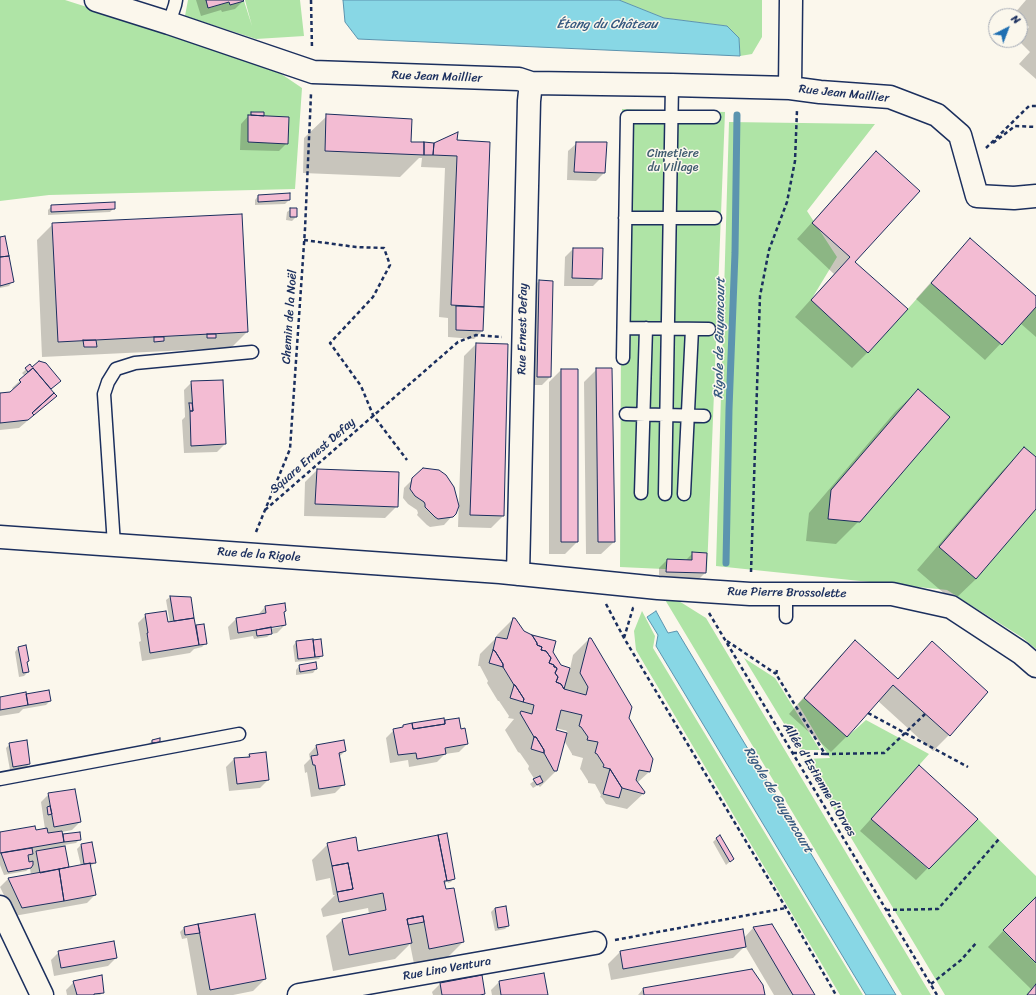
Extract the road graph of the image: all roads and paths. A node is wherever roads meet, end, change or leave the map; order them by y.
1 (96, 0) edge
2 (176, 0) edge
3 (311, 0) edge
4 (791, 0) edge
5 (168, 23) junction
6 (313, 72) junction
7 (531, 84) junction
8 (672, 85) junction
9 (790, 88) junction
10 (1036, 106) edge
11 (797, 110) dead end
12 (671, 117) junction
13 (714, 117) dead end
14 (1036, 127) edge
15 (1036, 196) edge
16 (625, 218) junction
17 (670, 218) junction
18 (714, 218) dead end
19 (304, 240) junction
20 (624, 328) junction
21 (646, 328) junction
22 (668, 328) junction
23 (692, 329) junction
24 (709, 329) dead end
25 (523, 338) junction
26 (252, 352) dead end
27 (623, 358) dead end
28 (626, 414) dead end
29 (644, 415) junction
30 (666, 415) junction
31 (374, 416) junction
32 (688, 416) junction
33 (704, 416) dead end
34 (408, 460) dead end
35 (641, 493) dead end
36 (665, 494) dead end
37 (684, 494) dead end
38 (265, 510) junction
39 (0, 537) edge
40 (114, 545) junction
41 (247, 554) junction
42 (518, 574) junction
43 (593, 581) junction
44 (750, 594) junction
45 (786, 594) junction
46 (716, 610) dead end
47 (786, 617) dead end
48 (725, 640) junction
49 (1036, 666) edge
50 (868, 713) dead end
51 (925, 714) dead end
52 (906, 733) junction
53 (239, 734) dead end
54 (793, 753) junction
55 (826, 754) junction
56 (968, 767) dead end
57 (0, 779) edge
58 (1000, 839) dead end
59 (0, 907) edge
60 (786, 908) junction
61 (886, 910) junction
62 (977, 942) dead end
63 (595, 943) joint
64 (931, 984) junction
65 (42, 995) edge
66 (299, 995) edge
67 (836, 995) edge
68 (937, 995) edge

1 - 5 street, Rue Jean Maillier
2 - 5 lane
3 - 6 path, Chemin de la Noël
4 - 9 street, Rue Jean Maillier
5 - 6 street, Rue Jean Maillier
6 - 7 street, Rue Jean Maillier
6 - 19 path, Chemin de la Noël
7 - 8 street, Rue Jean Maillier
7 - 25 street, Rue Ernest Defay
8 - 9 street, Rue Jean Maillier
8 - 12 lane
9 - 15 street, Rue Jean Maillier
10 - 14 path
11 - 44 path
12 - 13 lane
12 - 16 lane
12 - 17 lane
16 - 17 lane
16 - 20 lane
17 - 18 lane
17 - 22 lane
19 - 31 path
19 - 38 path, Chemin de la Noël
20 - 21 lane
20 - 27 lane
21 - 22 lane
21 - 29 lane
22 - 23 lane
22 - 30 lane
23 - 24 lane
23 - 32 lane
25 - 31 path, Square Ernest Defay
25 - 42 street, Rue Ernest Defay
26 - 40 lane
28 - 29 lane
29 - 30 lane
29 - 35 lane
30 - 32 lane
30 - 36 lane
31 - 34 path
31 - 38 path, Square Ernest Defay
32 - 33 lane
32 - 37 lane
38 - 41 path, Chemin de la Noël
39 - 40 street, Rue de la Rigole
40 - 41 street, Rue de la Rigole
41 - 42 street, Rue de la Rigole
42 - 43 street, Rue Pierre Brossolette
43 - 44 street, Rue Pierre Brossolette
43 - 60 path
44 - 45 street, Rue Pierre Brossolette
45 - 47 lane
45 - 49 street, Rue Pierre Brossolette
46 - 48 path, Allée d'Estienne d'Orves
48 - 54 path, Allée d'Estienne d'Orves
48 - 55 path
50 - 52 path
51 - 52 path
52 - 55 path
52 - 56 path
53 - 57 lane
54 - 55 path
54 - 61 path, Allée d'Estienne d'Orves
58 - 61 path
59 - 65 street
60 - 63 path
60 - 67 path
61 - 64 path, Allée d'Estienne d'Orves
62 - 64 path
63 - 66 street, Rue Lino Ventura
64 - 68 path, Allée d'Estienne d'Orves

